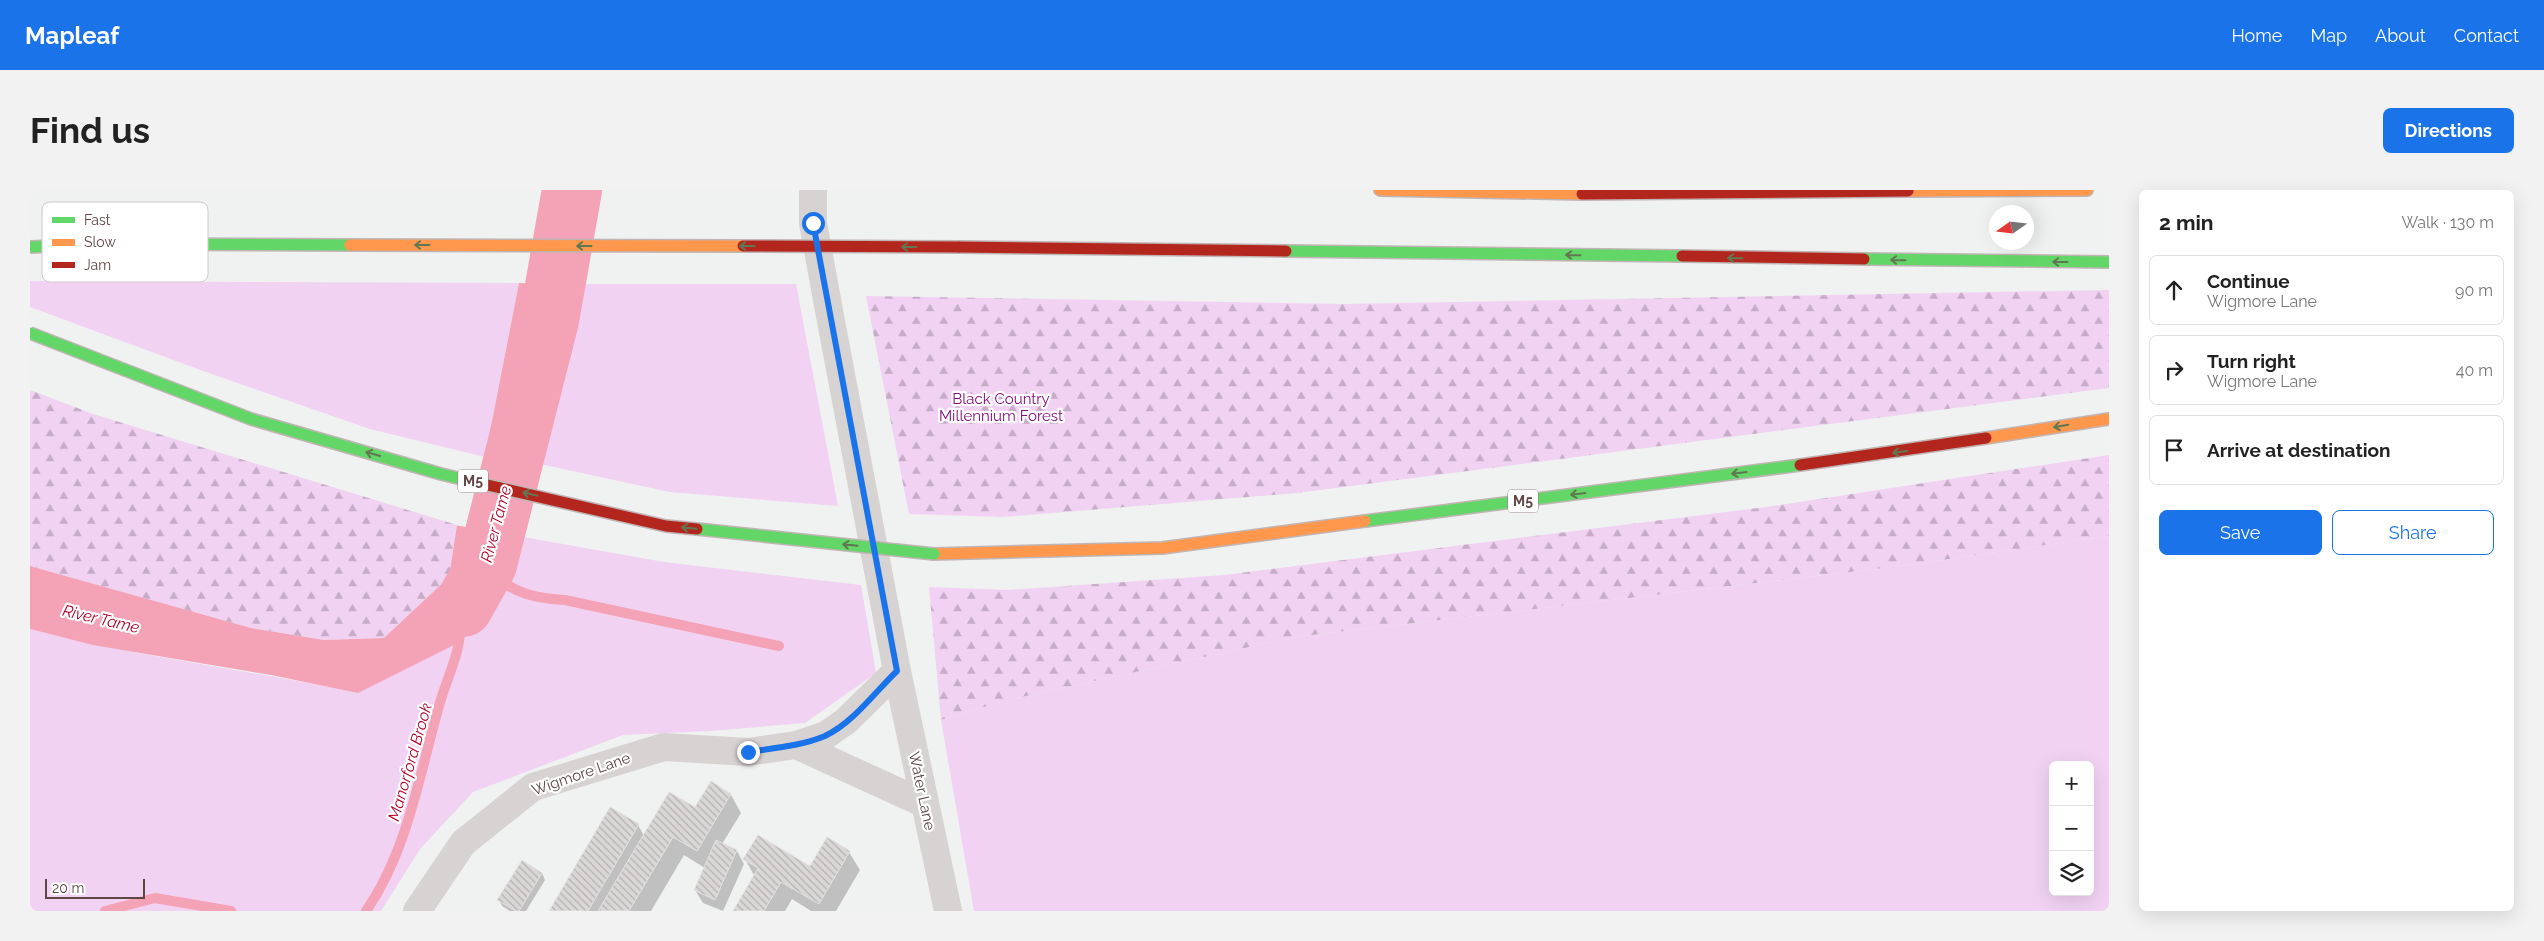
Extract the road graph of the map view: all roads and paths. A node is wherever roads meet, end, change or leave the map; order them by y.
1 (813, 190) edge
2 (1380, 190) edge
3 (2087, 190) edge
4 (208, 244) edge
5 (2109, 262) edge
6 (30, 333) edge
7 (2109, 419) edge
8 (897, 671) junction
9 (796, 745) junction
10 (924, 804) junction
11 (418, 911) edge
12 (948, 911) edge

1 - 8 street
2 - 3 highway
5 -> 4 highway, bridge
7 -> 6 highway, M5, bridge
8 - 9 street, Wigmore Lane
8 - 10 street, Water Lane
9 - 10 street
9 - 11 street, Wigmore Lane
10 - 12 street, Water Lane

